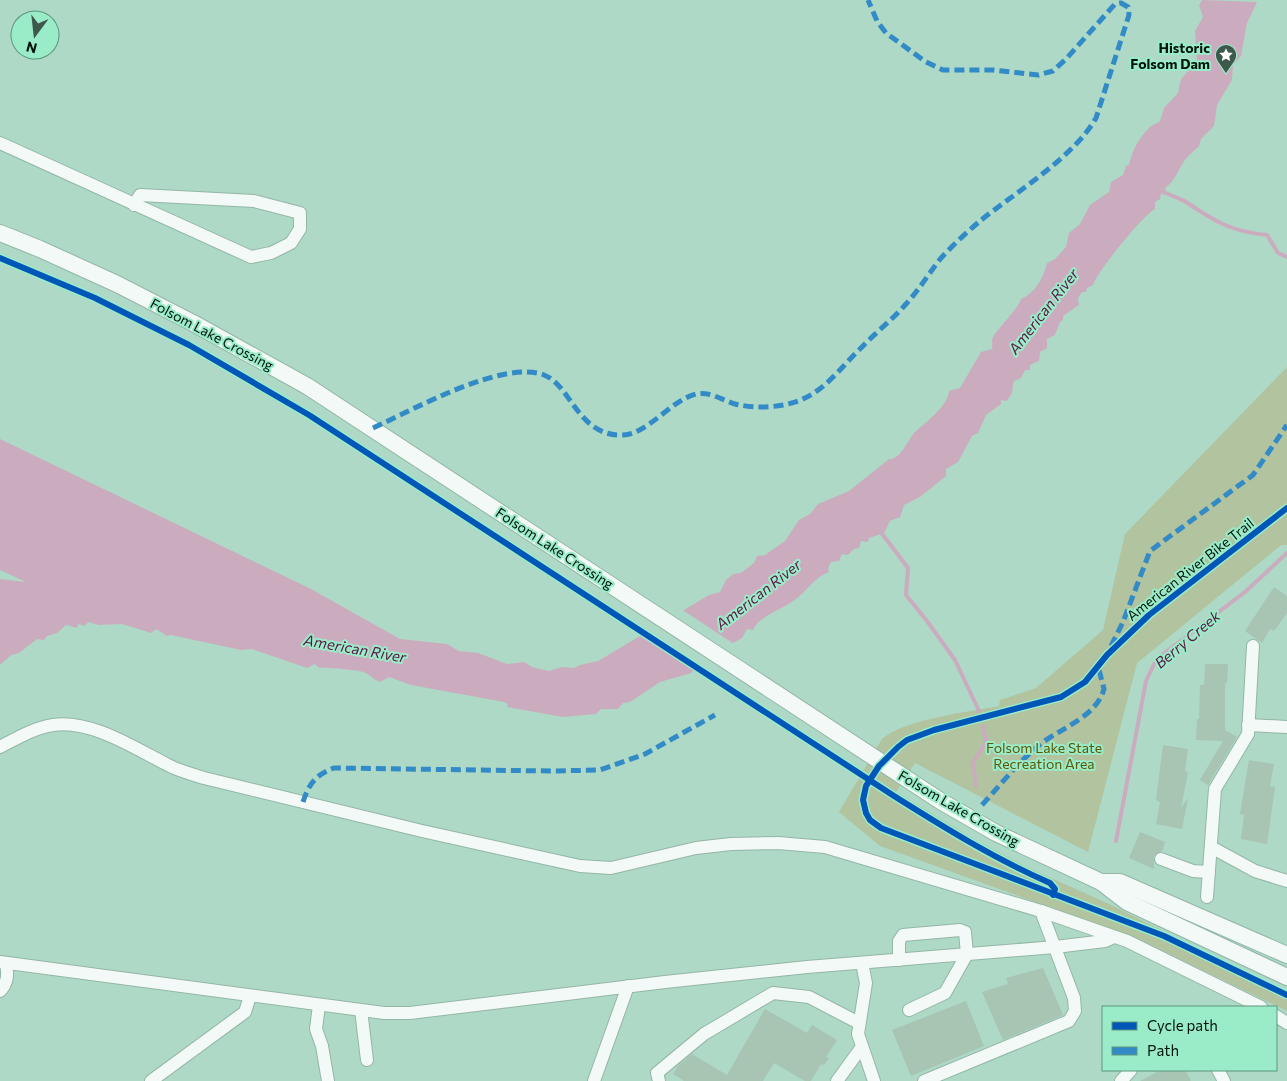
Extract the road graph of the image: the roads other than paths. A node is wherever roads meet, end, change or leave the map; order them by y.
1 (0, 143) edge
2 (134, 204) junction
3 (0, 233) edge
4 (1254, 646) dead end
5 (1248, 725) junction
6 (1287, 727) edge
7 (0, 747) edge
8 (1211, 847) junction
9 (1161, 859) dead end
10 (1209, 872) junction
11 (1100, 882) junction
12 (1287, 882) edge
13 (1207, 897) dead end
14 (1041, 911) junction
15 (1114, 937) junction
16 (1055, 947) junction
17 (967, 954) junction
18 (1287, 955) edge
19 (900, 960) junction
20 (3, 962) edge
21 (862, 963) junction
22 (1287, 977) edge
23 (628, 986) junction
24 (0, 992) edge
25 (250, 996) junction
26 (319, 1005) junction
27 (1259, 1006) edge
28 (361, 1010) junction
29 (909, 1010) dead end
30 (860, 1023) junction
31 (861, 1048) junction
32 (367, 1060) dead end
33 (1131, 1071) edge
34 (151, 1081) edge
35 (328, 1081) edge
36 (594, 1081) edge
37 (659, 1081) edge
38 (837, 1081) edge
39 (874, 1081) edge
40 (924, 1081) edge
41 (1121, 1081) edge

1 - 2 lane
2 - 2 lane
3 - 11 main road, Folsom Lake Crossing
4 - 5 lane
5 - 6 lane
5 - 8 lane
7 - 14 lane
8 - 10 lane
8 - 12 lane
9 - 10 lane
10 - 13 lane
11 - 18 main road, Folsom Lake Crossing
11 - 22 main road, Folsom Lake Crossing
14 - 15 lane
14 - 16 lane
15 - 16 lane
15 - 27 lane
16 - 17 lane
16 - 40 lane
17 - 19 lane
17 - 19 lane
17 - 29 lane
19 - 21 lane
20 - 24 lane
20 - 25 lane
21 - 23 lane
21 - 30 lane
23 - 28 lane
23 - 36 lane
25 - 26 lane
25 - 34 lane
26 - 28 lane
26 - 35 lane
28 - 32 lane
30 - 31 lane
30 - 37 lane
31 - 38 lane
31 - 39 lane
33 - 41 lane

